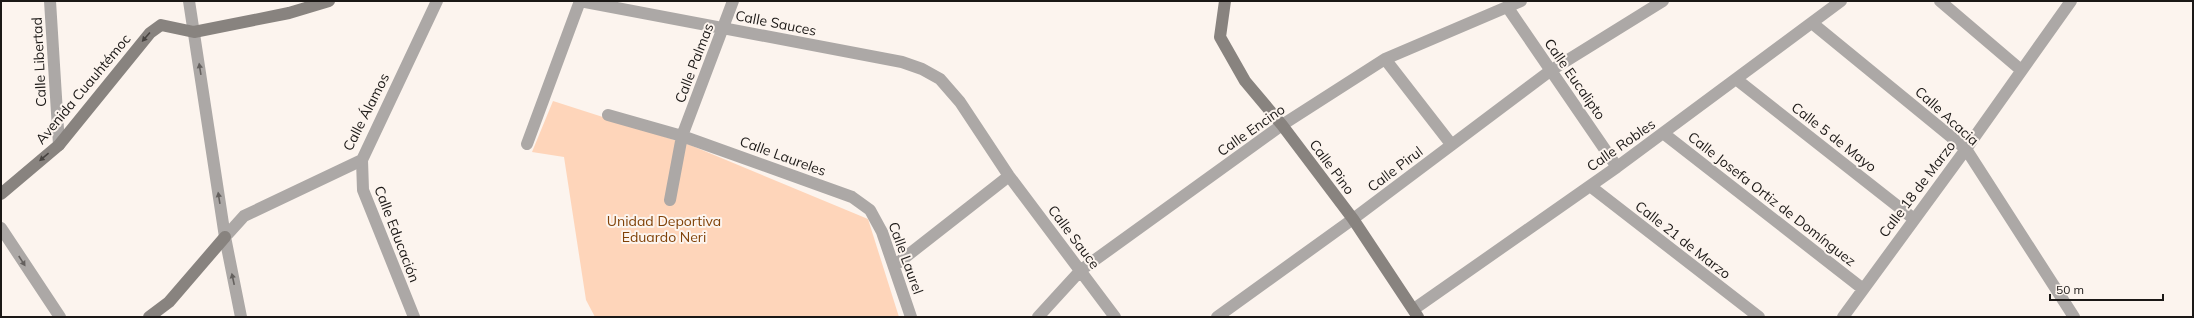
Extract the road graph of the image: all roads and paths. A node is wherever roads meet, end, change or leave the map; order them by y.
1 (50, 1) edge
2 (189, 1) edge
3 (329, 1) edge
4 (437, 1) edge
5 (580, 1) edge
6 (733, 1) edge
7 (1225, 1) edge
8 (1521, 1) edge
9 (1663, 1) edge
10 (1841, 1) edge
11 (1940, 1) edge
12 (2071, 1) edge
13 (1508, 8) junction
14 (1812, 23) junction
15 (724, 28) junction
16 (194, 32) junction
17 (1385, 59) junction
18 (2021, 70) junction
19 (1550, 71) junction
20 (1736, 79) junction
21 (608, 115) dead end
22 (1282, 125) junction
23 (1663, 134) junction
24 (682, 136) junction
25 (527, 144) dead end
26 (1451, 144) junction
27 (59, 145) junction
28 (1966, 149) junction
29 (362, 160) junction
30 (1617, 167) junction
31 (1009, 176) junction
32 (1590, 186) junction
33 (1, 194) edge
34 (670, 200) dead end
35 (870, 210) joint
36 (1914, 218) junction
37 (1353, 219) junction
38 (1, 228) edge
39 (225, 236) junction
40 (894, 266) junction
41 (1081, 270) junction
42 (1863, 289) junction
43 (1416, 313) edge
44 (60, 317) edge
45 (149, 317) edge
46 (241, 317) edge
47 (414, 317) edge
48 (911, 317) edge
49 (1038, 317) edge
50 (1115, 317) edge
51 (1217, 317) edge
52 (1758, 317) edge
53 (1843, 317) edge
54 (2074, 317) edge

1 - 27 street, Calle Libertad
2 - 16 street
3 - 16 main road
4 - 29 street, Calle Álamos
5 - 15 street, Calle Sauces
5 - 25 street
6 - 15 street, Calle Palmas
7 - 22 main road, Calle Pino
8 - 13 street, Calle Encino
9 - 19 street, Calle Pirul
10 - 14 street, Calle Robles
11 - 18 street
12 - 18 street, Calle 18 de Marzo
13 - 17 street, Calle Encino
13 - 19 street, Calle Eucalipto
14 - 20 street, Calle Robles
14 - 28 street, Calle Acacia
15 - 24 street, Calle Palmas
15 - 31 street, Calle Sauces
16 -> 27 main road, Avenida Cuauhtémoc
39 -> 16 street
17 - 22 street, Calle Encino
17 - 26 street
18 - 28 street, Calle 18 de Marzo
19 - 26 street, Calle Pirul
19 - 30 street, Calle Eucalipto
20 - 23 street, Calle Robles
20 - 36 street, Calle 5 de Mayo
21 - 24 street, Calle Laureles
22 - 37 main road, Calle Pino
22 - 41 street, Calle Encino
23 - 30 street, Calle Robles
23 - 42 street, Calle Josefa Ortiz de Domínguez
24 - 34 street, Calle Palmas
24 - 35 street, Calle Laureles
26 - 37 street, Calle Pirul
27 -> 33 main road, Avenida Cuauhtémoc
28 - 36 street, Calle 18 de Marzo
28 - 54 street, Calle Acacia
29 - 39 street, Calle Álamos
29 - 47 street, Calle Educación
30 - 32 street, Calle Robles
31 - 40 street
31 - 41 street, Calle Sauce
32 - 43 street, Calle Robles
32 - 52 street, Calle 21 de Marzo
35 - 40 street, Calle Laurel
36 - 42 street, Calle 18 de Marzo
37 - 43 main road, Calle Pino
37 - 51 street, Calle Pirul
38 -> 44 street
39 - 45 main road
46 -> 39 street
40 - 48 street, Calle Laurel
41 - 49 street, Calle Encino
41 - 50 street, Calle Sauce
42 - 53 street, Calle 18 de Marzo

